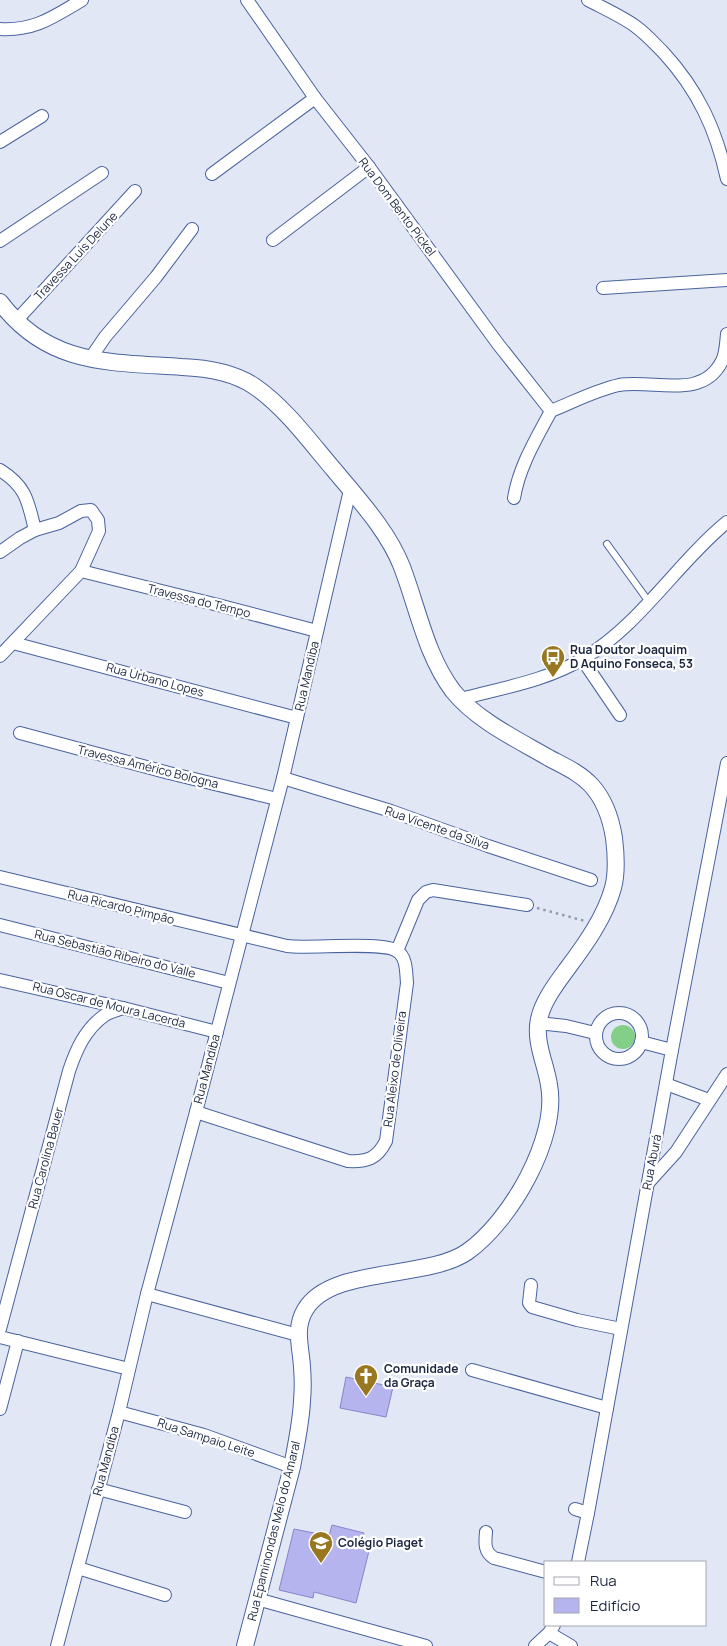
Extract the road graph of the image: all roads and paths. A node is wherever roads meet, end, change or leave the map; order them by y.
1 (82, 0) edge
2 (247, 0) edge
3 (588, 0) edge
4 (0, 29) edge
5 (315, 98) junction
6 (42, 116) dead end
7 (0, 142) edge
8 (369, 167) junction
9 (102, 173) dead end
10 (212, 174) dead end
11 (727, 179) edge
12 (135, 190) dead end
13 (192, 229) dead end
14 (273, 240) dead end
15 (0, 241) edge
16 (727, 280) edge
17 (603, 288) dead end
18 (0, 302) edge
19 (16, 321) junction
20 (727, 334) edge
21 (90, 359) junction
22 (550, 411) junction
23 (0, 470) edge
24 (350, 490) junction
25 (514, 498) dead end
26 (727, 522) edge
27 (35, 530) junction
28 (607, 544) dead end
29 (2, 549) edge
30 (81, 571) junction
31 (649, 602) junction
32 (317, 632) junction
33 (13, 643) junction
34 (0, 656) edge
35 (582, 659) junction
36 (460, 699) junction
37 (620, 715) dead end
38 (297, 718) junction
39 (20, 733) dead end
40 (727, 763) edge
41 (283, 778) junction
42 (277, 799) junction
43 (0, 877) edge
44 (591, 880) dead end
45 (527, 906) joint
46 (596, 924) junction
47 (0, 926) edge
48 (242, 937) junction
49 (397, 951) junction
50 (0, 980) edge
51 (229, 983) junction
52 (123, 1008) junction
53 (538, 1023) junction
54 (217, 1032) junction
55 (595, 1033) junction
56 (641, 1042) junction
57 (672, 1050) junction
58 (727, 1074) edge
59 (666, 1084) junction
60 (709, 1100) junction
61 (196, 1112) junction
62 (648, 1183) junction
63 (531, 1285) dead end
64 (147, 1294) junction
65 (0, 1329) edge
66 (621, 1329) junction
67 (298, 1335) junction
68 (0, 1337) edge
69 (18, 1341) junction
70 (130, 1369) junction
71 (472, 1370) dead end
72 (608, 1408) junction
73 (0, 1409) edge
74 (119, 1412) junction
75 (292, 1467) junction
76 (98, 1489) junction
77 (575, 1509) dead end
78 (185, 1512) dead end
79 (588, 1513) junction
80 (486, 1532) dead end
81 (578, 1561) edge
82 (78, 1568) junction
83 (544, 1571) edge
84 (165, 1595) dead end
85 (257, 1599) junction
86 (552, 1629) edge
87 (57, 1646) edge
88 (245, 1646) edge
89 (426, 1646) edge
90 (535, 1646) edge
91 (571, 1646) edge

1 - 4 street
2 - 5 street, Rua Dom Bento Pickel
3 - 11 street
5 - 8 street, Rua Dom Bento Pickel
5 - 10 street
6 - 7 street
8 - 14 street
8 - 22 street, Rua Dom Bento Pickel
9 - 15 street
12 - 19 street, Travessa Luís Delune
13 - 21 street
16 - 17 street
18 - 19 street, Rua Epaminondas Melo do Amaral
19 - 21 street, Rua Epaminondas Melo do Amaral
20 - 22 street
21 - 24 street, Rua Epaminondas Melo do Amaral
22 - 25 street
23 - 27 street
24 - 32 street, Rua Mandiba
24 - 36 street, Rua Epaminondas Melo do Amaral
26 - 31 street
27 - 29 street
27 - 30 street
28 - 31 lane
30 - 32 street, Travessa do Tempo
30 - 33 street
31 - 35 street
32 - 38 street, Rua Mandiba
33 - 34 street
33 - 38 street, Rua Urbano Lopes
35 - 36 street
35 - 37 street
36 - 46 street, Rua Epaminondas Melo do Amaral
38 - 41 street, Rua Mandiba
39 - 42 street, Travessa Américo Bologna
40 - 57 street, Rua Aburá
41 - 42 street, Rua Mandiba
41 - 44 street, Rua Vicente da Silva
42 - 48 street, Rua Mandiba
43 - 48 street, Rua Ricardo Pimpão
45 - 46 path
45 - 49 street
46 - 53 street, Rua Epaminondas Melo do Amaral
47 - 51 street, Rua Sebastião Ribeiro do Valle
48 - 49 street
48 - 51 street, Rua Mandiba
49 - 61 street, Rua Aleixo de Oliveira
50 - 52 street, Rua Oscar de Moura Lacerda
51 - 54 street, Rua Mandiba
52 - 54 street, Rua Oscar de Moura Lacerda
52 - 65 street, Rua Carolina Bauer
53 - 55 street
53 - 67 street, Rua Epaminondas Melo do Amaral
54 - 61 street, Rua Mandiba
55 - 56 street
55 - 56 street
56 - 57 street
57 - 59 street, Rua Aburá
58 - 60 street
59 - 60 street
59 - 62 street, Rua Aburá
60 - 62 street
61 - 64 street, Rua Mandiba
62 - 66 street, Rua Aburá
63 - 66 street
64 - 67 street
64 - 70 street, Rua Mandiba
66 - 72 street, Rua Aburá
67 - 75 street, Rua Epaminondas Melo do Amaral
68 - 69 street
69 - 70 street
69 - 73 street
70 - 74 street, Rua Mandiba
71 - 72 street
72 - 79 street, Rua Aburá
74 - 75 street, Rua Sampaio Leite
74 - 76 street, Rua Mandiba
75 - 85 street, Rua Epaminondas Melo do Amaral
76 - 78 street
76 - 82 street, Rua Mandiba
77 - 79 street
79 - 81 street, Rua Aburá
80 - 83 street
82 - 84 street
82 - 87 street, Rua Mandiba
85 - 88 street, Rua Epaminondas Melo do Amaral
85 - 89 street
86 - 90 street
86 - 91 street

